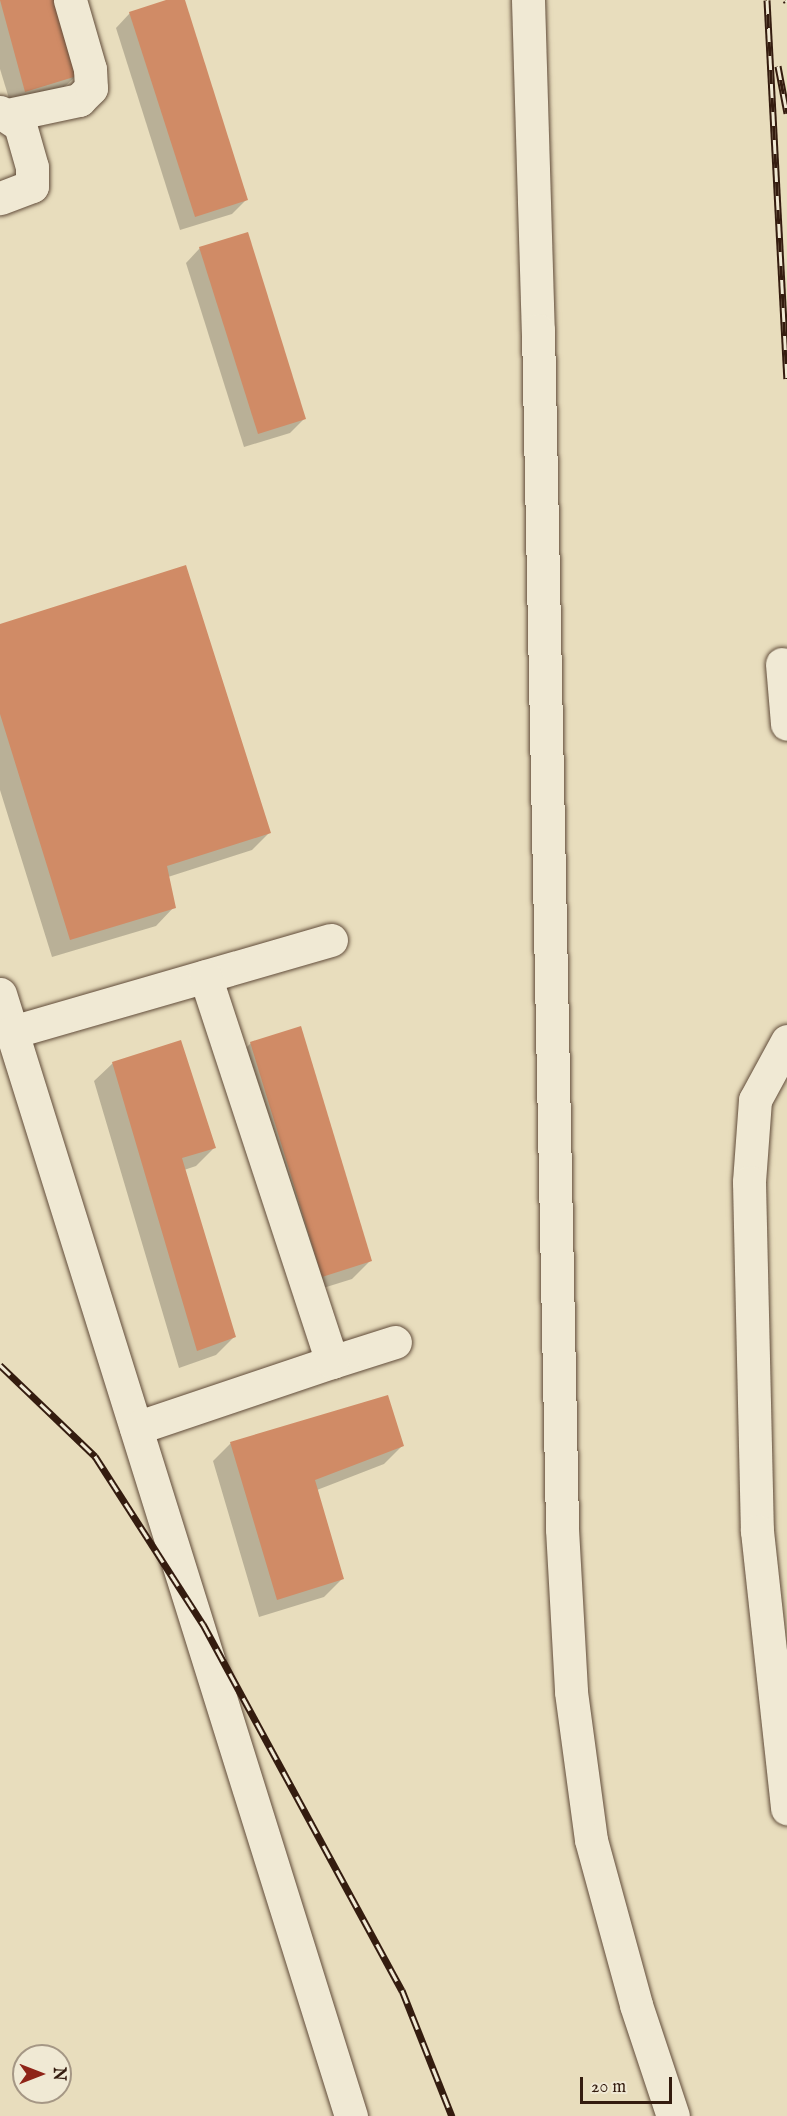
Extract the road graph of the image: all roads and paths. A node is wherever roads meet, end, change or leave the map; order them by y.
1 (69, 0) edge
2 (507, 0) edge
3 (528, 0) edge
4 (531, 40) junction
5 (4, 113) edge
6 (0, 198) edge
7 (782, 664) dead end
8 (787, 724) edge
9 (331, 940) dead end
10 (205, 976) junction
11 (0, 994) edge
12 (12, 1032) junction
13 (787, 1041) edge
14 (395, 1342) dead end
15 (332, 1362) junction
16 (136, 1428) junction
17 (787, 1808) edge
18 (351, 2116) edge
19 (673, 2116) edge

1 - 5 lane
2 - 4 lane
3 - 4 lane
4 - 19 lane
5 - 6 lane
7 - 8 lane
9 - 10 lane
10 - 12 lane
10 - 15 lane
11 - 12 lane
12 - 16 lane
13 - 17 lane
14 - 15 lane
15 - 16 lane
16 - 18 lane

